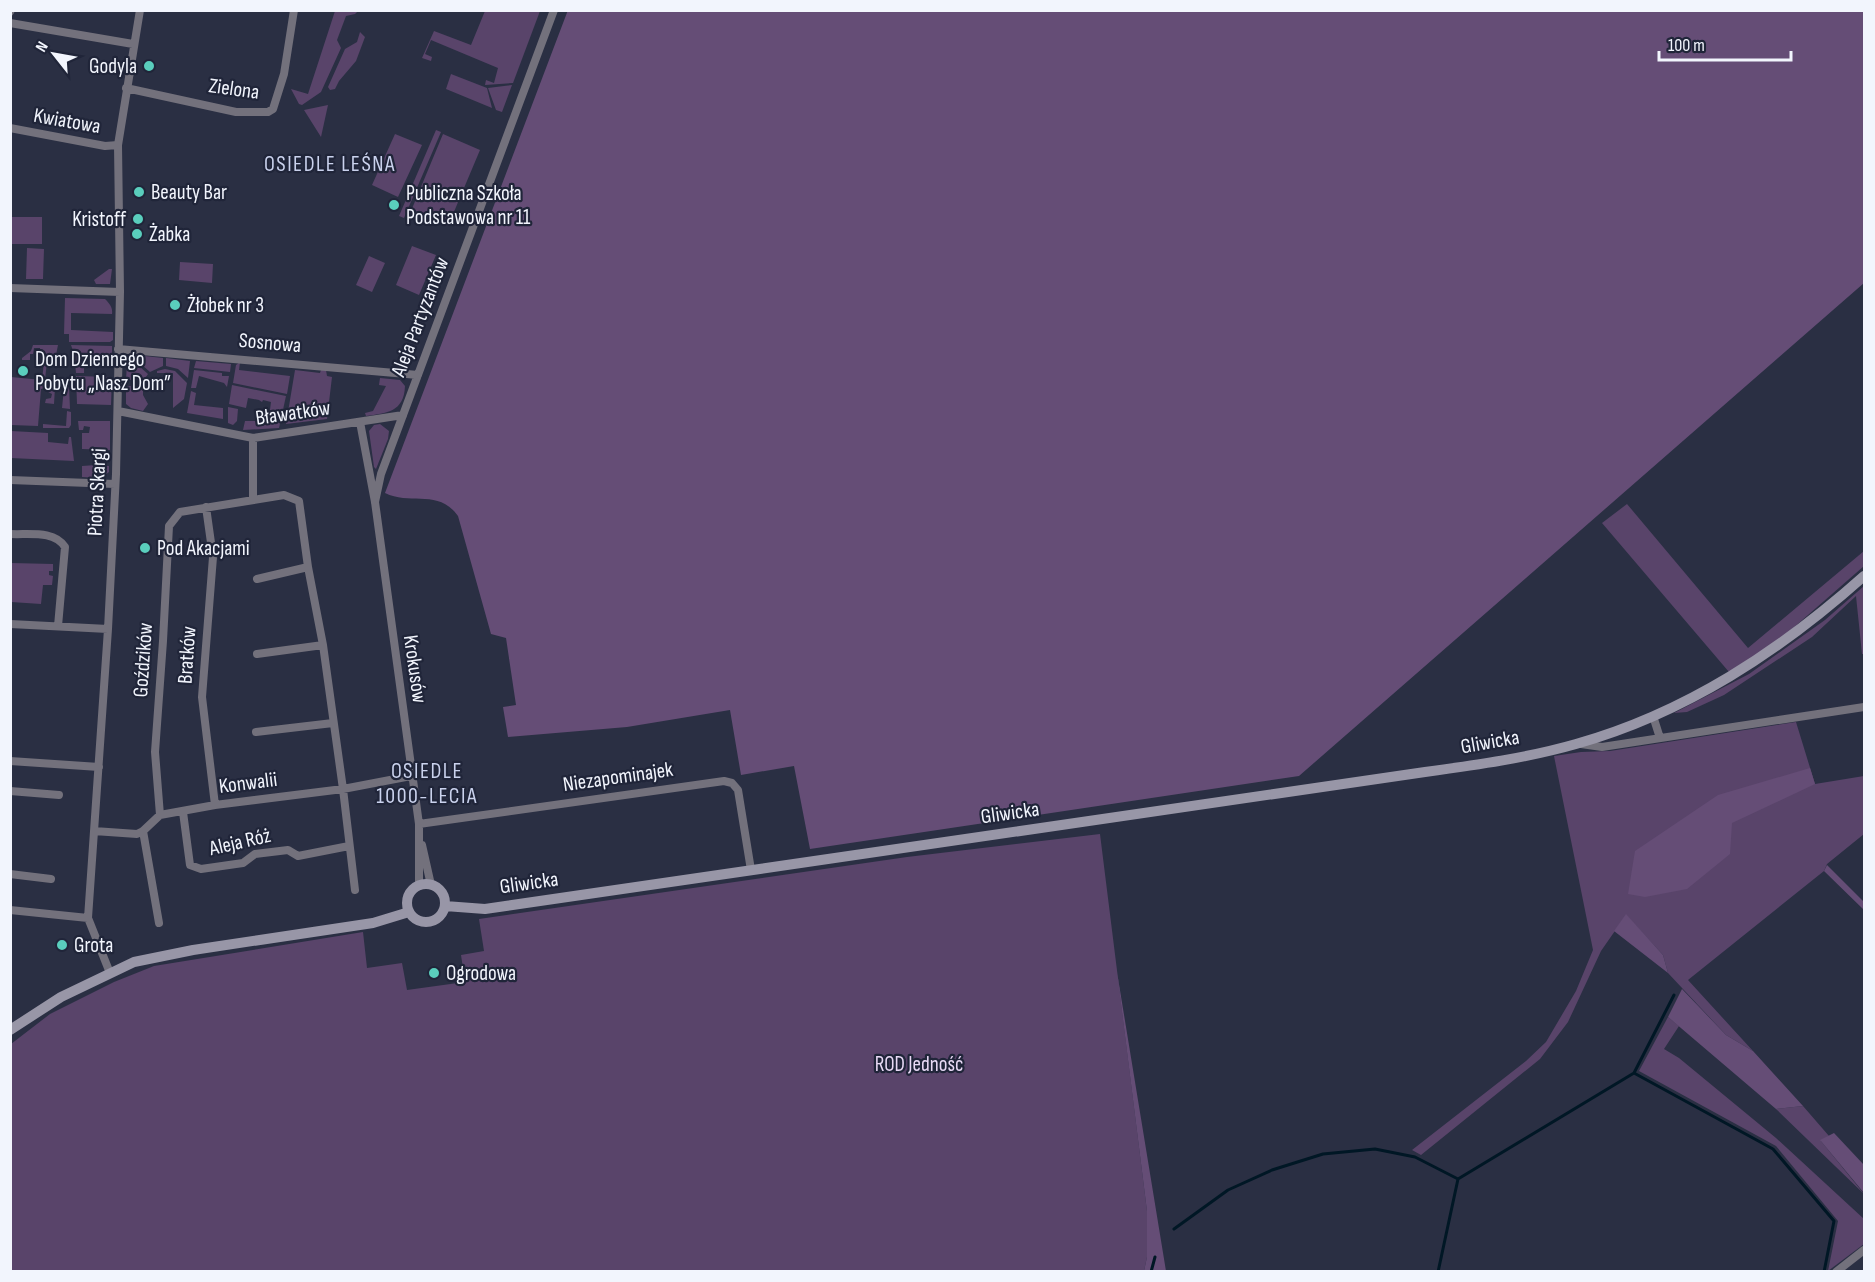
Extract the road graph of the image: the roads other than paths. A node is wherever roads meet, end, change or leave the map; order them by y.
1 (140, 10) edge
2 (294, 10) edge
3 (554, 10) edge
4 (10, 23) edge
5 (133, 44) junction
6 (126, 88) junction
7 (10, 128) edge
8 (118, 145) junction
9 (10, 288) edge
10 (120, 292) junction
11 (118, 349) junction
12 (418, 375) junction
13 (118, 411) junction
14 (403, 415) junction
15 (360, 422) junction
16 (252, 438) junction
17 (10, 480) edge
18 (115, 484) junction
19 (253, 500) junction
20 (375, 502) junction
21 (206, 507) junction
22 (10, 534) edge
23 (308, 567) junction
24 (1864, 576) edge
25 (257, 579) dead end
26 (10, 624) edge
27 (58, 626) junction
28 (108, 629) junction
29 (323, 645) junction
30 (257, 654) dead end
31 (1864, 707) edge
32 (1653, 716) junction
33 (333, 723) junction
34 (256, 732) dead end
35 (1660, 738) junction
36 (1578, 743) junction
37 (10, 761) edge
38 (99, 767) junction
39 (411, 776) junction
40 (343, 789) junction
41 (10, 791) edge
42 (59, 795) dead end
43 (215, 805) junction
44 (183, 812) junction
45 (160, 815) junction
46 (419, 824) junction
47 (94, 831) junction
48 (143, 831) junction
49 (349, 846) junction
50 (751, 870) junction
51 (10, 874) edge
52 (51, 879) dead end
53 (425, 886) junction
54 (355, 890) dead end
55 (445, 906) junction
56 (10, 910) edge
57 (409, 912) junction
58 (88, 918) junction
59 (159, 924) dead end
60 (110, 973) junction
61 (10, 1030) edge
62 (1864, 1250) edge
63 (1836, 1272) edge

1 - 5 street, Piotra Skargi
2 - 6 street, Zielona
3 - 12 street, Aleja Partyzantów
4 - 5 street
5 - 6 street, Piotra Skargi
6 - 8 street, Piotra Skargi
7 - 8 street, Kwiatowa
8 - 10 street, Piotra Skargi
9 - 10 street
10 - 11 street, Piotra Skargi
11 - 12 street, Sosnowa
11 - 13 street, Piotra Skargi
12 - 14 street, Aleja Partyzantów
13 - 16 street, Bławatków
13 - 18 street, Piotra Skargi
14 - 15 street, Bławatków
14 - 20 street, Aleja Partyzantów
15 - 16 street, Bławatków
15 - 20 street, Krokusów
16 - 19 street
17 - 18 street
18 - 28 street, Piotra Skargi
19 - 21 street
19 - 23 street
20 - 39 street, Krokusów
21 - 43 street, Bratków
21 - 45 street, Goździków
22 - 27 street
23 - 25 street
23 - 29 street
24 - 32 main road, Gliwicka
26 - 27 street
27 - 28 street
28 - 38 street, Piotra Skargi
29 - 30 street
29 - 33 street
31 - 35 street, Gliwicka
32 - 35 street
32 - 36 main road, Gliwicka
33 - 34 street
33 - 40 street
35 - 36 street, Gliwicka
36 - 50 main road, Gliwicka
37 - 38 street
38 - 47 street, Piotra Skargi
39 - 40 street, Konwalii
39 - 46 street, Krokusów
40 - 43 street, Konwalii
40 - 49 street
41 - 42 street
43 - 44 street, Konwalii
44 - 45 street, Konwalii
44 - 49 street, Aleja Róż
45 - 48 street
46 - 50 street, Niezapominajek
46 - 53 street, Krokusów
47 - 48 street
47 - 58 street, Piotra Skargi
48 - 59 street
49 - 54 street
50 - 55 main road, Gliwicka
51 - 52 street
53 - 55 main road
53 - 57 main road
55 - 57 main road
56 - 58 street
57 - 60 main road
58 - 60 street, Piotra Skargi
60 - 61 main road
62 - 63 street

